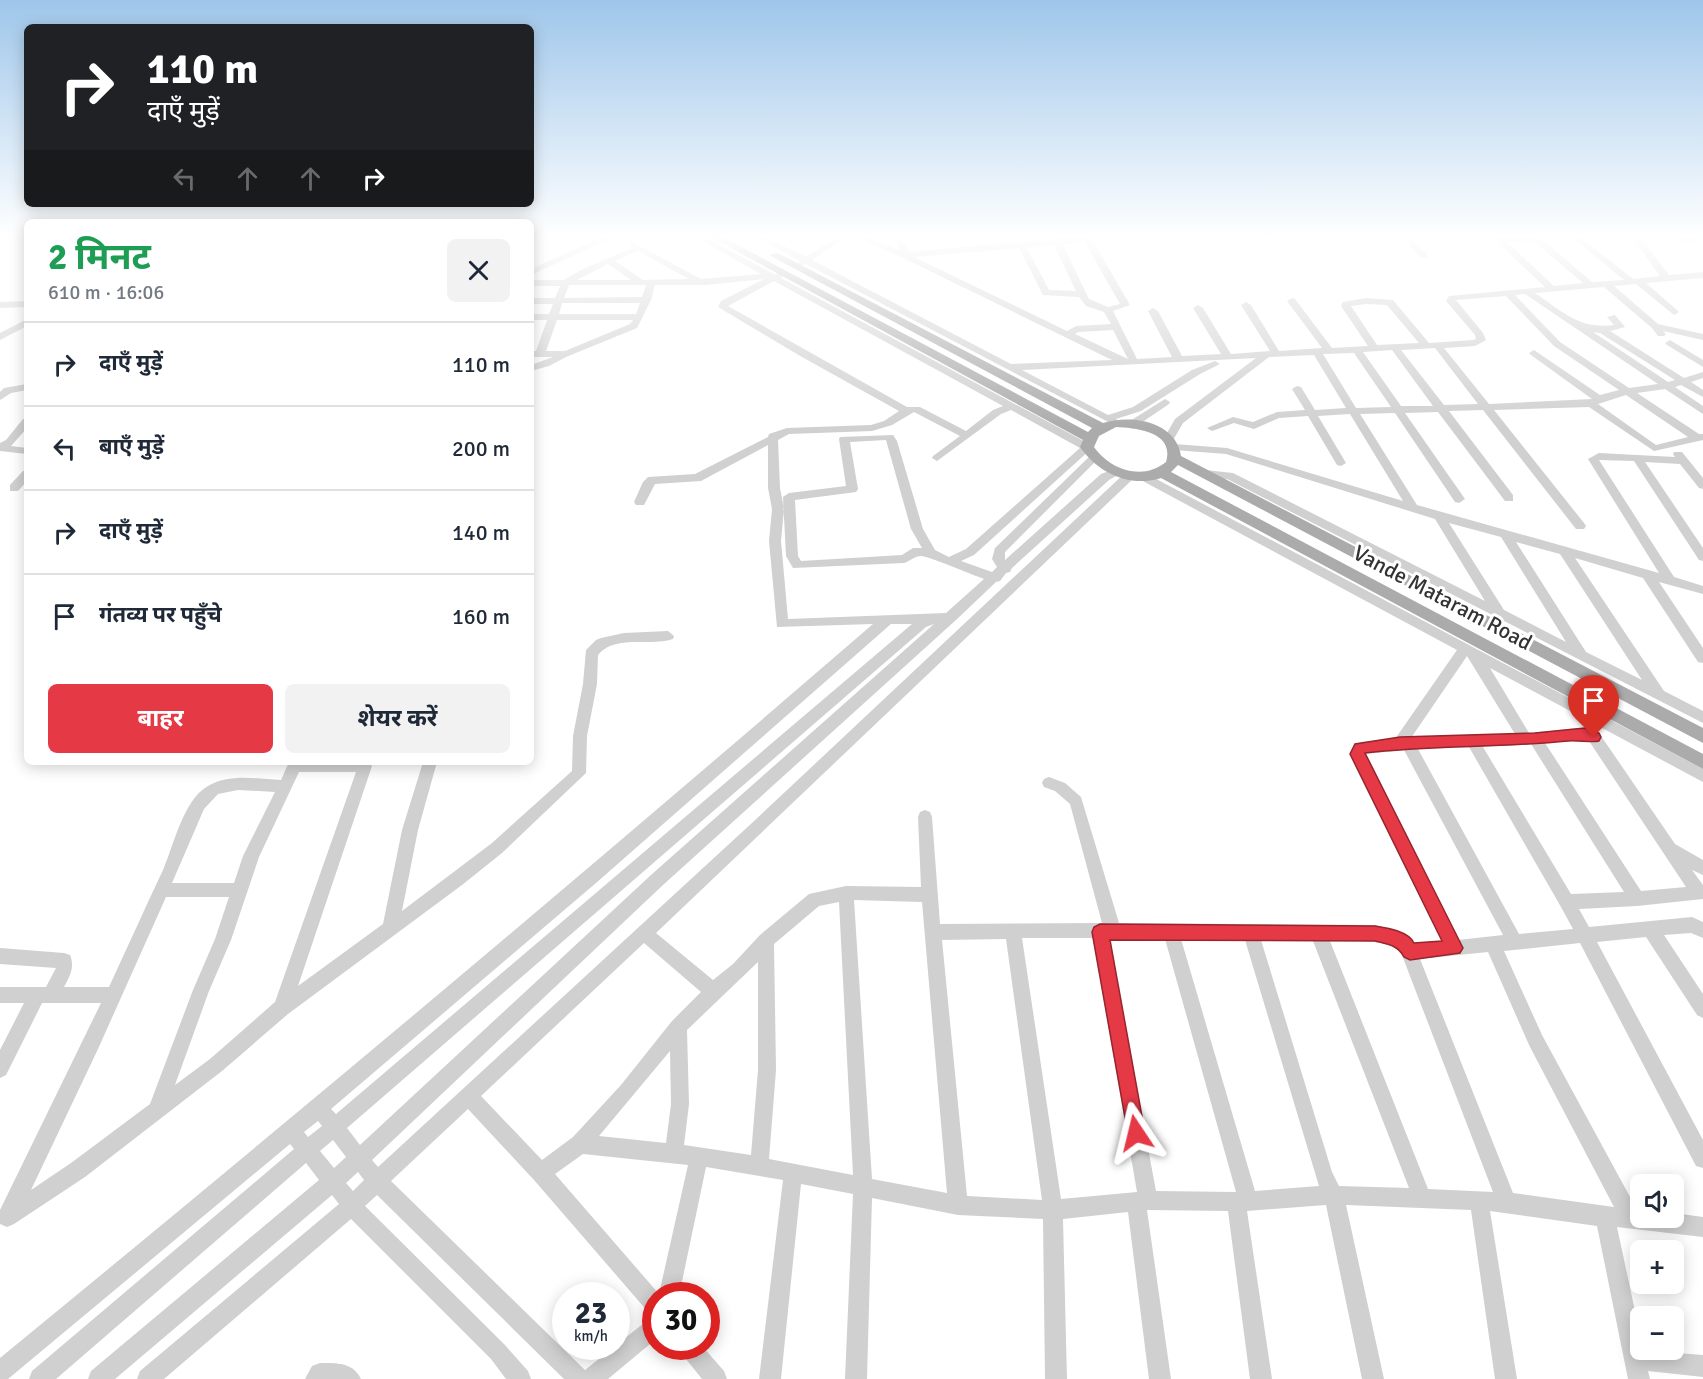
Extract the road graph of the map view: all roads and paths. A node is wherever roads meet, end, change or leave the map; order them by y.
1 (616, 300) edge
2 (646, 300) edge
3 (729, 300) edge
4 (820, 300) edge
5 (820, 300) edge
6 (871, 300) edge
7 (875, 300) edge
8 (997, 300) edge
9 (1086, 300) edge
10 (1122, 300) edge
11 (1364, 300) edge
12 (1370, 300) edge
13 (1451, 300) edge
14 (1515, 300) edge
15 (1540, 300) edge
16 (1624, 300) edge
17 (1659, 300) edge
18 (534, 301) edge
19 (561, 301) junction
20 (1292, 301) dead end
21 (0, 304) edge
22 (24, 304) edge
23 (1246, 305) dead end
24 (1198, 308) dead end
25 (1108, 310) junction
26 (1153, 311) dead end
27 (1674, 312) dead end
28 (534, 317) edge
29 (555, 317) junction
30 (639, 317) junction
31 (1612, 317) dead end
32 (24, 324) edge
33 (1577, 326) junction
34 (1117, 327) junction
35 (1600, 330) junction
36 (1068, 335) junction
37 (0, 337) edge
38 (1703, 337) edge
39 (1670, 343) dead end
40 (1433, 347) junction
41 (1395, 348) junction
42 (1375, 349) junction
43 (1357, 350) junction
44 (1323, 351) junction
45 (1534, 353) dead end
46 (536, 354) edge
47 (566, 354) junction
48 (1272, 354) junction
49 (1228, 357) junction
50 (1179, 360) junction
51 (1129, 362) junction
52 (1215, 364) junction
53 (1703, 364) edge
54 (1075, 365) junction
55 (534, 367) edge
56 (1012, 367) junction
57 (1703, 375) edge
58 (1684, 381) junction
59 (1044, 384) junction
60 (1667, 386) junction
61 (24, 387) edge
62 (1298, 389) dead end
63 (1628, 392) junction
64 (1703, 394) edge
65 (0, 397) edge
66 (1594, 401) junction
67 (1010, 407) junction
68 (1486, 407) junction
69 (1441, 409) junction
70 (1398, 410) junction
71 (906, 411) junction
72 (1352, 411) junction
73 (1703, 411) edge
74 (1311, 414) junction
75 (1108, 423) junction
76 (1134, 423) junction
77 (24, 425) edge
78 (1212, 428) dead end
79 (773, 436) junction
80 (967, 436) junction
81 (1700, 438) edge
82 (1672, 445) junction
83 (0, 448) edge
84 (1090, 448) junction
85 (1172, 448) junction
86 (24, 451) edge
87 (1636, 457) junction
88 (937, 458) dead end
89 (1684, 461) junction
90 (1341, 463) dead end
91 (1161, 472) junction
92 (1205, 474) junction
93 (1130, 475) junction
94 (24, 477) edge
95 (1703, 485) edge
96 (14, 488) dead end
97 (1509, 498) dead end
98 (1459, 499) dead end
99 (640, 502) dead end
100 (1413, 508) junction
101 (1439, 516) junction
102 (1580, 526) dead end
103 (1505, 534) junction
104 (1564, 551) junction
105 (931, 553) junction
106 (1703, 557) edge
107 (949, 562) junction
108 (1006, 569) junction
109 (1648, 575) junction
110 (996, 578) junction
111 (1671, 581) junction
112 (1703, 590) edge
113 (1499, 613) junction
114 (888, 619) junction
115 (927, 620) junction
116 (948, 621) junction
117 (668, 636) dead end
118 (1470, 651) junction
119 (1581, 654) junction
120 (1702, 656) edge
121 (1658, 693) junction
122 (1703, 717) edge
123 (1615, 729) junction
124 (1703, 736) edge
125 (1594, 737) junction
126 (1530, 739) junction
127 (1473, 742) junction
128 (1404, 743) junction
129 (1703, 762) edge
130 (295, 765) edge
131 (366, 765) edge
132 (429, 765) edge
133 (1703, 776) edge
134 (1049, 783) dead end
135 (285, 786) junction
136 (925, 817) dead end
137 (1670, 849) junction
138 (1703, 868) edge
139 (160, 890) junction
140 (240, 890) junction
141 (1700, 892) edge
142 (846, 893) junction
143 (929, 895) junction
144 (1637, 899) junction
145 (1568, 902) junction
146 (390, 928) junction
147 (1650, 928) junction
148 (1012, 930) junction
149 (1703, 930) edge
150 (933, 932) junction
151 (1107, 932) junction
152 (644, 933) junction
153 (1172, 933) junction
154 (1251, 934) junction
155 (1319, 934) junction
156 (1583, 934) junction
157 (766, 941) junction
158 (1515, 942) junction
159 (1493, 944) junction
160 (1454, 948) junction
161 (1410, 952) junction
162 (0, 956) edge
163 (713, 991) junction
164 (0, 995) edge
165 (44, 995) junction
166 (114, 995) junction
167 (282, 1008) junction
168 (1703, 1009) edge
169 (678, 1027) junction
170 (0, 1069) edge
171 (468, 1096) junction
172 (158, 1107) junction
173 (319, 1108) junction
174 (335, 1128) junction
175 (291, 1131) junction
176 (580, 1144) junction
177 (307, 1150) junction
178 (674, 1153) junction
179 (699, 1157) junction
180 (1703, 1159) edge
181 (358, 1160) junction
182 (759, 1166) junction
183 (541, 1173) junction
184 (793, 1173) junction
185 (377, 1181) junction
186 (333, 1182) junction
187 (863, 1187) junction
188 (1334, 1195) junction
189 (1422, 1198) junction
190 (1142, 1200) junction
191 (1479, 1200) junction
192 (1242, 1201) junction
193 (1508, 1202) junction
194 (352, 1204) junction
195 (958, 1205) junction
196 (1053, 1210) junction
197 (1605, 1217) junction
198 (1629, 1217) junction
199 (3, 1218) edge
200 (1703, 1227) edge
201 (672, 1282) edge
202 (642, 1290) edge
203 (642, 1337) edge
204 (700, 1360) edge
205 (1703, 1366) edge
206 (1637, 1369) edge
207 (0, 1372) edge
208 (40, 1379) edge
209 (99, 1379) edge
210 (148, 1379) edge
211 (316, 1379) edge
212 (350, 1379) edge
213 (520, 1379) edge
214 (579, 1379) edge
215 (591, 1379) edge
216 (716, 1379) edge
217 (770, 1379) edge
218 (856, 1379) edge
219 (1056, 1379) edge
220 (1160, 1379) edge
221 (1261, 1379) edge
222 (1373, 1379) edge
223 (1506, 1379) edge

1 - 19 street
2 - 30 street
3 - 71 street
4 - 67 street
5 - 84 main road
6 - 75 main road
7 - 56 street
8 - 36 street
9 - 25 street
10 - 25 street
11 - 42 street
12 - 40 street
13 - 40 street
14 - 63 street
15 - 33 street
16 - 38 street
17 - 27 street
18 - 19 street
19 - 29 street
20 - 44 street
21 - 22 street
23 - 48 street
24 - 49 street
25 - 34 street
26 - 50 street
28 - 29 street
29 - 30 street
29 - 46 street
30 - 47 street
31 - 35 street
32 - 37 street
33 - 35 street
33 - 60 street
34 - 36 street
34 - 51 street
35 - 58 street
36 - 51 street
39 - 53 street
40 - 41 street
40 - 68 street
41 - 42 street
41 - 69 street
42 - 43 street
43 - 44 street
43 - 70 street
44 - 48 street
44 - 72 street
45 - 66 street
46 - 47 street
47 - 55 street
48 - 49 street
48 - 85 street
49 - 50 street
49 - 52 street
50 - 51 street
51 - 54 street
52 - 75 street
52 - 76 street
54 - 56 street
54 - 59 street
56 - 59 street
57 - 58 street
58 - 60 street
58 - 64 street
59 - 75 street
60 - 63 street
60 - 73 street
61 - 65 street
62 - 74 street
63 - 66 street
63 - 81 street
66 - 68 street
66 - 82 street
67 - 80 street
67 - 84 street
68 - 69 street
68 - 102 street
69 - 70 street
69 - 97 street
70 - 72 street
70 - 98 street
71 - 79 street
71 - 80 street
72 - 74 street
72 - 100 street
74 - 78 street
74 - 90 street
75 - 76 main road
75 - 84 main road
76 - 85 main road
77 - 83 street
79 - 99 street
79 - 114 street
80 - 88 street
81 - 82 street
82 - 89 street
83 - 86 street
84 - 93 main road
84 - 107 street
84 - 108 street
85 - 91 main road
85 - 92 main road, Vande Mataram Road
85 - 100 street
87 - 89 street
87 - 106 street
87 - 111 street
89 - 95 street
91 - 93 main road
91 - 129 main road, Vande Mataram Road
92 - 113 street
92 - 124 main road, Vande Mataram Road
93 - 108 street
93 - 118 street
93 - 152 street
94 - 96 street
100 - 101 street
101 - 103 street
101 - 113 street
103 - 104 street
103 - 119 street
104 - 109 street
104 - 121 street
105 - 105 street
105 - 107 street
107 - 110 street
108 - 110 street
109 - 111 street
109 - 120 street
110 - 116 street
111 - 112 street
113 - 119 street
114 - 115 street
114 - 173 street
115 - 116 street
115 - 174 street
116 - 181 street
117 - 146 street
118 - 123 street
118 - 126 street
118 - 128 street
119 - 121 street
121 - 122 street
123 - 125 street
123 - 133 street
125 - 126 street
125 - 137 street
126 - 127 street
126 - 144 street
127 - 128 street
127 - 145 street
128 - 158 street
128 - 160 street
130 - 135 street
131 - 167 street
132 - 146 street
134 - 151 street
135 - 139 street
135 - 140 street
136 - 143 street
137 - 138 street
137 - 141 street
139 - 140 street
139 - 166 street
140 - 172 street
141 - 144 street
142 - 143 street
142 - 157 street
142 - 187 street
143 - 150 street
144 - 145 street
145 - 156 street
146 - 167 street
147 - 149 street
147 - 156 street
147 - 168 street
148 - 150 street
148 - 151 street
148 - 196 street
150 - 195 street
151 - 153 street
151 - 190 street
152 - 163 street
152 - 171 street
153 - 154 street
153 - 192 street
154 - 155 street
154 - 188 street
155 - 161 street
155 - 189 street
156 - 158 street
156 - 180 street
157 - 163 street
157 - 182 street
158 - 159 street
159 - 160 street
159 - 198 street
160 - 161 street
161 - 193 street
162 - 165 street
163 - 169 street
164 - 165 street
165 - 166 street
165 - 170 street
166 - 199 street
167 - 172 street
169 - 176 street
169 - 178 street
171 - 183 street
171 - 185 street
172 - 199 street
173 - 174 street
173 - 175 street
174 - 177 street
174 - 181 street
175 - 177 street
175 - 207 street
176 - 178 street
176 - 183 street
177 - 186 street
177 - 208 street
178 - 179 street
179 - 182 street
179 - 201 street
181 - 185 street
181 - 186 street
182 - 184 street
183 - 202 street
184 - 187 street
184 - 217 street
185 - 194 street
185 - 214 street
186 - 194 street
186 - 209 street
187 - 195 street
187 - 218 street
188 - 189 street
188 - 192 street
188 - 222 street
189 - 191 street
190 - 192 street
190 - 196 street
190 - 220 street
191 - 193 street
191 - 223 street
192 - 221 street
193 - 197 street
194 - 210 street
194 - 213 street
195 - 196 street
196 - 219 street
197 - 198 street
197 - 206 street
198 - 200 street
203 - 215 street
204 - 216 street
205 - 206 street
211 - 212 street

